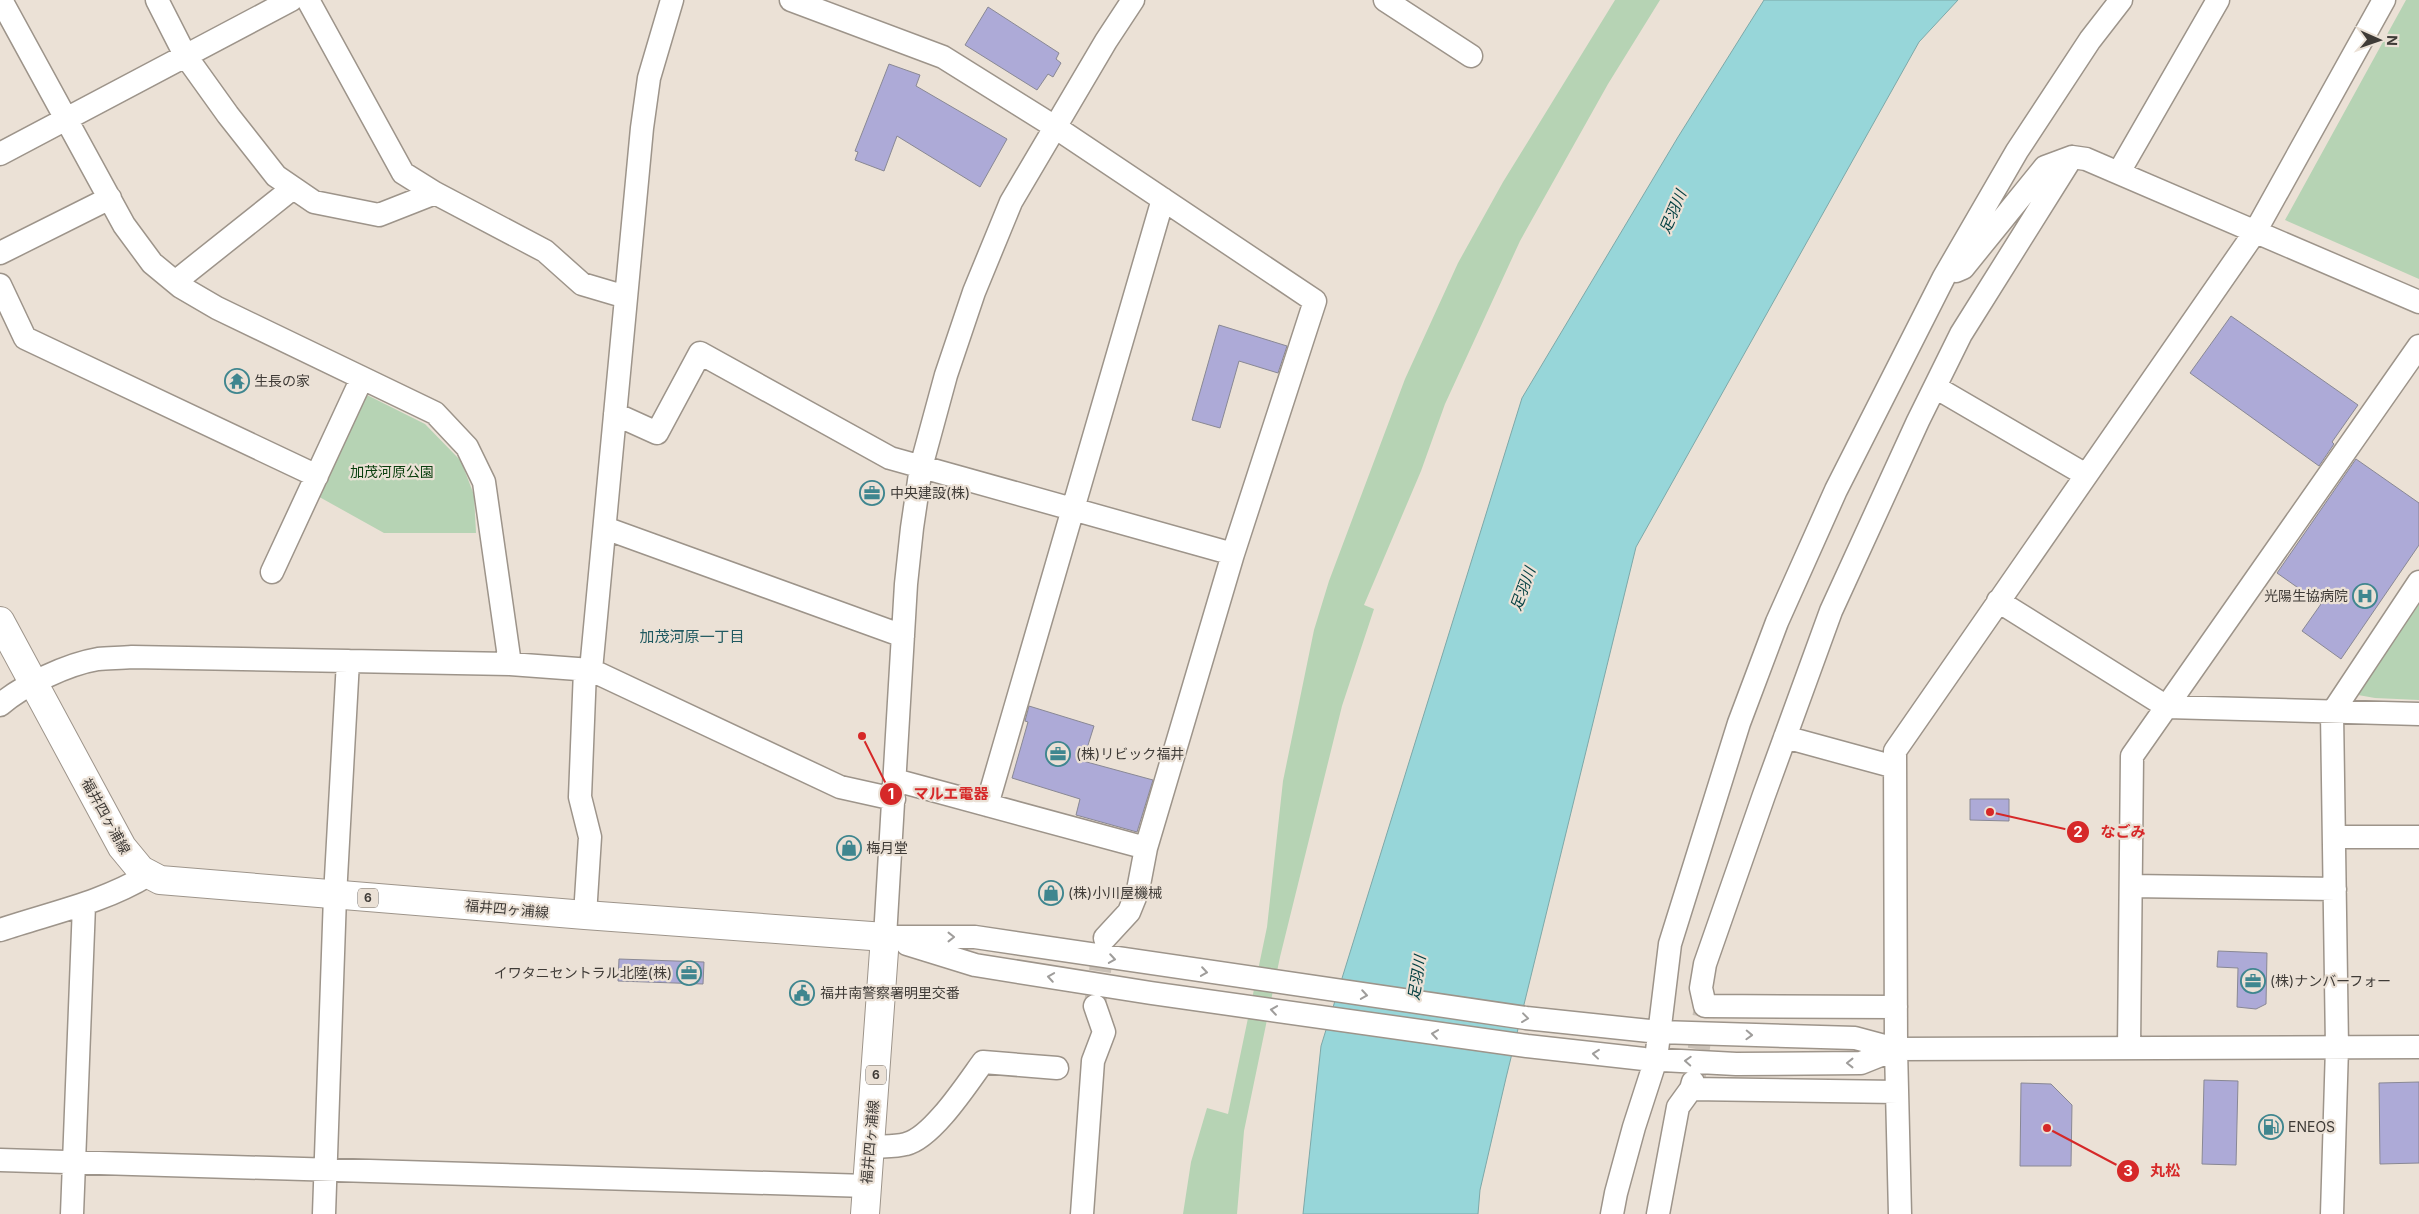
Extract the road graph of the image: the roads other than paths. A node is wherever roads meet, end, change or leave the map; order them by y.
1 (1, 0) edge
2 (157, 0) edge
3 (291, 0) edge
4 (308, 0) edge
5 (672, 0) edge
6 (792, 0) edge
7 (1133, 0) edge
8 (1385, 0) edge
9 (2121, 0) edge
10 (2218, 0) edge
11 (2384, 0) edge
12 (185, 55) junction
13 (1471, 56) dead end
14 (66, 118) junction
15 (1055, 127) junction
16 (0, 154) edge
17 (2072, 157) junction
18 (2119, 172) junction
19 (293, 188) junction
20 (435, 193) junction
21 (110, 198) junction
22 (1163, 199) junction
23 (2255, 232) junction
24 (0, 252) edge
25 (1944, 277) junction
26 (175, 282) junction
27 (0, 285) edge
28 (626, 297) junction
29 (2419, 302) edge
30 (2419, 346) edge
31 (362, 378) junction
32 (1935, 387) junction
33 (615, 414) junction
34 (921, 467) junction
35 (2086, 475) junction
36 (317, 476) junction
37 (1073, 509) junction
38 (605, 528) junction
39 (1232, 554) junction
40 (272, 572) dead end
41 (2419, 582) edge
42 (1998, 601) junction
43 (0, 621) edge
44 (903, 636) junction
45 (348, 661) junction
46 (510, 664) junction
47 (588, 670) junction
48 (34, 684) junction
49 (0, 704) edge
50 (2167, 707) junction
51 (2332, 713) junction
52 (2419, 714) edge
53 (1785, 737) junction
54 (1895, 767) junction
55 (894, 789) junction
56 (987, 805) junction
57 (2334, 837) junction
58 (2419, 837) edge
59 (1146, 848) junction
60 (148, 875) junction
61 (2131, 886) junction
62 (2335, 888) junction
63 (336, 896) junction
64 (84, 905) junction
65 (585, 915) junction
66 (0, 930) edge
67 (885, 937) junction
68 (1105, 938) tunnel mouth
69 (1095, 1006) tunnel mouth
70 (1896, 1007) junction
71 (1653, 1031) junction
72 (2338, 1047) junction
73 (2419, 1047) edge
74 (2129, 1048) junction
75 (1896, 1049) junction
76 (1650, 1059) junction
77 (1057, 1068) dead end
78 (1897, 1092) junction
79 (871, 1147) junction
80 (0, 1160) edge
81 (73, 1162) junction
82 (326, 1168) junction
83 (867, 1186) junction
84 (72, 1214) edge
85 (324, 1214) edge
86 (865, 1214) edge
87 (1082, 1214) edge
88 (1612, 1214) edge
89 (1658, 1214) edge
90 (1900, 1214) edge
91 (2332, 1214) edge

1 - 14 street
2 - 12 street
3 - 12 street
4 - 20 street
5 - 28 street
6 - 15 street
7 - 15 street
8 - 13 street
9 - 25 street
10 - 18 street
11 - 23 street
12 - 14 street
12 - 19 street
14 - 16 street
14 - 21 street
15 - 22 street
15 - 34 street
17 - 18 street
17 - 25 street
17 - 32 street
18 - 23 street
19 - 20 street
19 - 26 street
20 - 28 street
21 - 24 street
21 - 26 street
22 - 37 street
22 - 39 street
23 - 29 street
23 - 35 street
25 - 71 street
26 - 31 street
27 - 36 street
28 - 33 street
30 - 50 street
31 - 36 street
31 - 46 street
32 - 35 street
32 - 53 street
33 - 34 street
33 - 38 street
34 - 37 street
34 - 44 street
35 - 42 street
36 - 40 street
37 - 39 street
37 - 56 street
38 - 44 street
38 - 47 street
39 - 59 street
41 - 51 street
42 - 50 street
42 - 54 street
43 - 48 main road, 福井四ヶ浦線 / 6
44 - 55 street
45 - 46 street
45 - 48 street
45 - 63 street
46 - 47 street
47 - 55 street
47 - 65 street
48 - 49 street
48 - 60 main road, 福井四ヶ浦線 / 6
50 - 51 street
50 - 61 street
51 - 52 street
51 - 57 street
53 - 54 street
53 - 70 street
54 - 70 street
55 - 56 street
55 - 67 street
56 - 59 street
57 - 58 street
57 - 62 street
59 - 68 street
60 - 63 main road, 福井四ヶ浦線 / 6
60 - 64 street
61 - 62 street
61 - 74 street
62 - 72 street
63 - 65 main road, 福井四ヶ浦線 / 6
63 - 82 street
64 - 66 street
64 - 81 street
65 - 67 main road, 福井四ヶ浦線 / 6
67 -> 71 street
76 -> 67 street
67 - 79 main road, 福井四ヶ浦線 / 6
69 - 87 street
70 - 75 street
71 -> 75 street
71 - 76 street
72 - 73 street
72 - 74 street
72 - 91 street
74 - 75 street
75 -> 76 street
75 - 78 street
76 - 88 street
77 - 79 street
78 - 89 street
78 - 90 street
79 - 83 main road, 福井四ヶ浦線 / 6
80 - 81 street
81 - 82 street
81 - 84 street
82 - 83 street
82 - 85 street
83 - 86 main road, 福井四ヶ浦線 / 6

